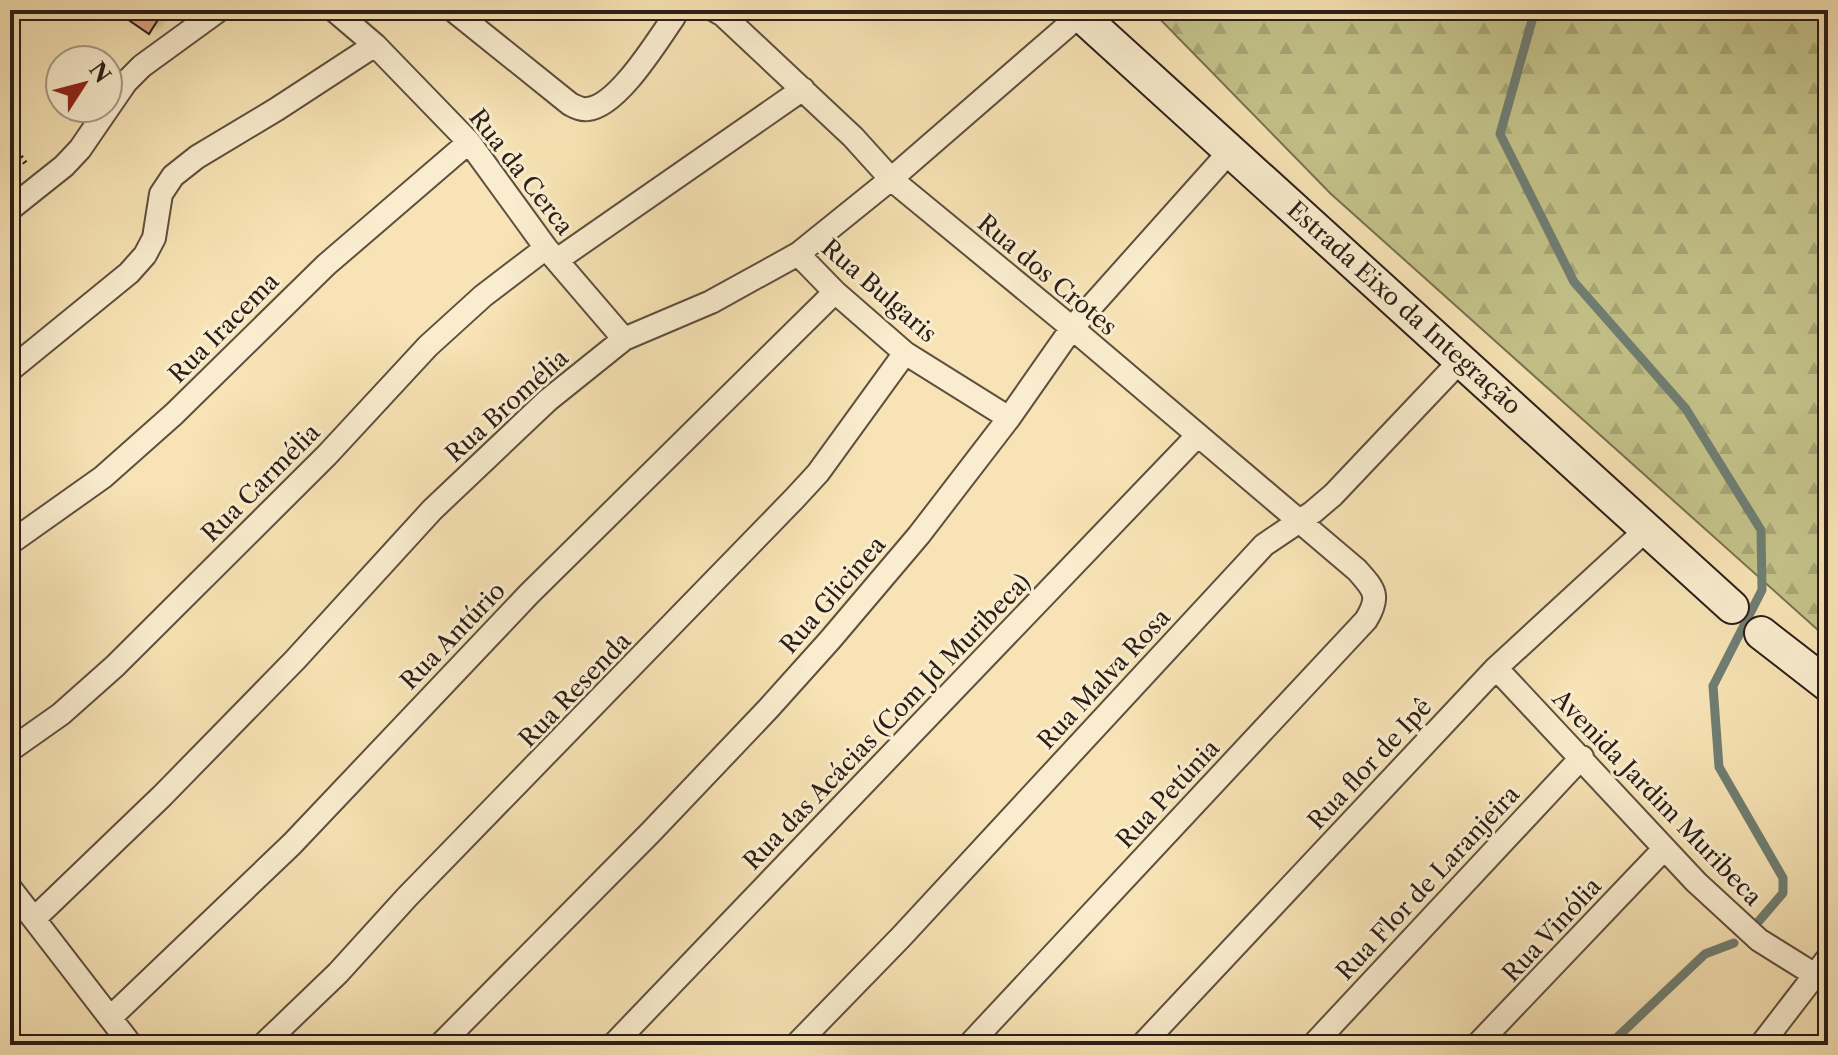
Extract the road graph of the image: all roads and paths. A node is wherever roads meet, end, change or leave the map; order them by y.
1 (219, 10) edge
2 (334, 10) edge
3 (453, 10) edge
4 (714, 10) edge
5 (676, 12) edge
6 (1078, 13) edge
7 (375, 45) junction
8 (803, 89) junction
9 (469, 142) junction
10 (1231, 150) junction
11 (891, 179) junction
12 (10, 209) edge
13 (552, 254) junction
14 (798, 254) junction
15 (835, 292) junction
16 (1072, 328) junction
17 (624, 339) junction
18 (905, 353) junction
19 (1461, 360) junction
20 (10, 370) edge
21 (1009, 418) junction
22 (1198, 435) junction
23 (1297, 521) junction
24 (1647, 529) junction
25 (10, 543) edge
26 (1357, 570) joint
27 (1732, 607) dead end
28 (1761, 633) dead end
29 (1496, 668) junction
30 (1828, 685) edge
31 (10, 750) edge
32 (1582, 757) junction
33 (1664, 849) junction
34 (10, 888) edge
35 (35, 918) junction
36 (1824, 972) edge
37 (110, 1018) junction
38 (131, 1045) edge
39 (263, 1045) edge
40 (440, 1045) edge
41 (613, 1045) edge
42 (796, 1045) edge
43 (969, 1045) edge
44 (1142, 1045) edge
45 (1313, 1045) edge
46 (1477, 1045) edge
47 (1761, 1045) edge

1 - 12 street
2 - 7 street, Rua da Cerca
3 - 5 street
4 - 8 street, Rua dos Crotes
6 - 10 main road, Estrada Eixo da Integração
6 - 11 street, Rua Bromélia
7 - 9 street, Rua da Cerca
7 - 20 street
8 - 11 street, Rua dos Crotes
8 - 13 street, Rua Carmélia
9 - 13 street, Rua da Cerca
9 - 25 street, Rua Iracema
10 - 16 street, Rua Glicinea
10 - 19 main road, Estrada Eixo da Integração
11 - 14 street, Rua Bromélia
11 - 16 street, Rua dos Crotes
13 - 17 street, Rua da Cerca
13 - 31 street, Rua Carmélia
14 - 15 street, Rua Bulgaris
14 - 17 street, Rua Bromélia
15 - 18 street, Rua Bulgaris
15 - 37 street, Rua Antúrio
16 - 21 street, Rua Glicinea
16 - 22 street, Rua dos Crotes
17 - 35 street, Rua Bromélia
18 - 21 street, Rua Bulgaris
18 - 39 street, Rua Resenda
19 - 23 street, Rua Malva Rosa
19 - 24 main road, Estrada Eixo da Integração
21 - 40 street, Rua Glicinea
22 - 23 street, Rua dos Crotes
22 - 41 street, Rua das Acácias (Com Jd Muribeca)
23 - 26 street, Rua dos Crotes
23 - 42 street, Rua Malva Rosa
24 - 27 main road, Estrada Eixo da Integração
24 - 29 street, Rua flor de Ipê
26 - 43 street, Rua Petúnia
28 - 30 main road
29 - 32 street, Avenida Jardim Muribeca
29 - 44 street, Rua flor de Ipê
32 - 33 street, Avenida Jardim Muribeca
32 - 45 street, Rua Flor de Laranjeira
33 - 36 street, Avenida Jardim Muribeca
33 - 46 street, Rua Vinólia
34 - 35 street
35 - 37 street
36 - 47 street
37 - 38 street

